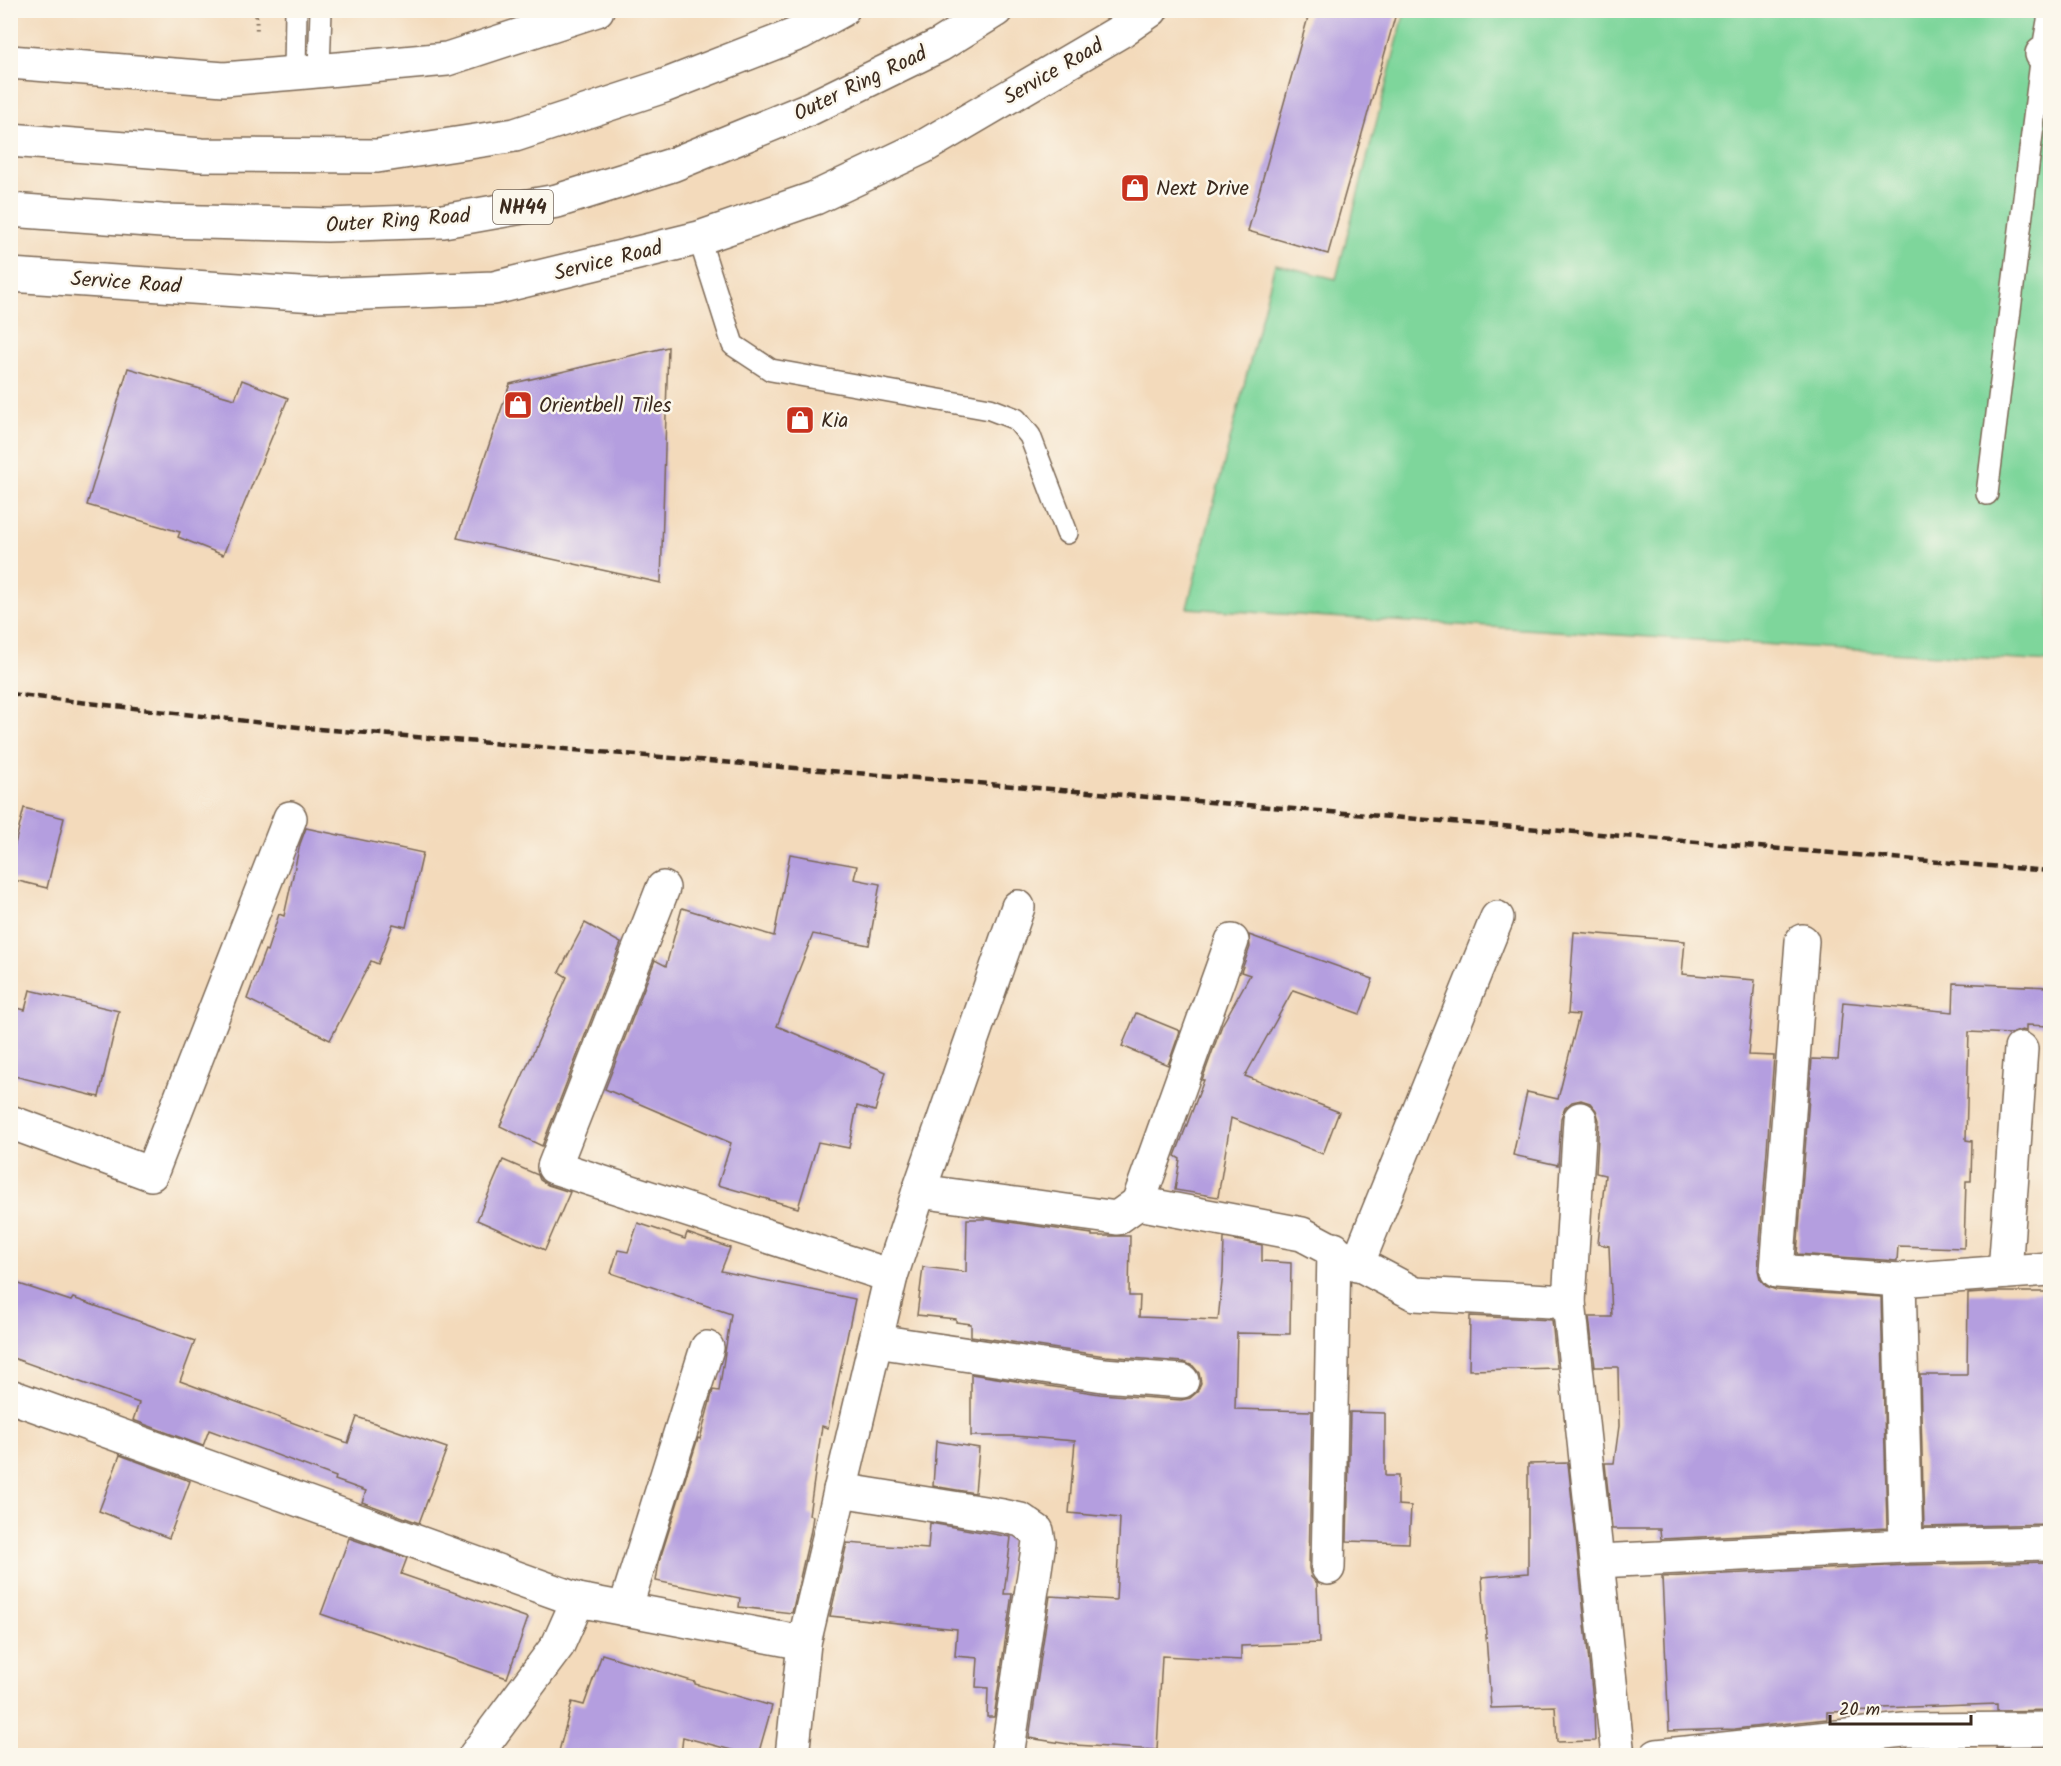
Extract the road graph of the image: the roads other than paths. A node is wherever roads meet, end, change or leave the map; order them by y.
1 (296, 10) edge
2 (321, 10) edge
3 (597, 10) edge
4 (842, 10) edge
5 (996, 10) edge
6 (1151, 10) edge
7 (2050, 10) edge
8 (2046, 59) edge
9 (10, 62) edge
10 (307, 72) junction
11 (10, 140) edge
12 (10, 210) edge
13 (699, 238) junction
14 (10, 275) edge
15 (1987, 494) dead end
16 (1066, 533) dead end
17 (290, 819) dead end
18 (663, 888) dead end
19 (1018, 907) dead end
20 (1497, 918) dead end
21 (1232, 941) dead end
22 (1802, 941) dead end
23 (2021, 1049) dead end
24 (1580, 1119) dead end
25 (10, 1122) edge
26 (919, 1191) junction
27 (1138, 1203) junction
28 (1345, 1257) junction
29 (2050, 1269) edge
30 (2005, 1272) junction
31 (891, 1276) junction
32 (1899, 1280) junction
33 (1569, 1302) junction
34 (876, 1341) junction
35 (708, 1348) dead end
36 (1182, 1381) dead end
37 (10, 1396) edge
38 (840, 1490) junction
39 (2050, 1543) edge
40 (1906, 1546) junction
41 (1598, 1561) junction
42 (1328, 1568) dead end
43 (578, 1600) junction
44 (625, 1609) junction
45 (804, 1643) junction
46 (2050, 1729) edge
47 (476, 1755) edge
48 (792, 1755) edge
49 (1007, 1755) edge
50 (1618, 1755) edge
51 (1657, 1755) edge

1 - 10 lane
2 - 10 lane
3 - 10 main road
4 - 11 main road
5 - 12 main road, Outer Ring Road / NH44
6 - 13 main road, Service Road
7 - 8 lane
8 - 15 lane
9 - 10 main road
13 - 14 main road, Service Road
13 - 16 lane
17 - 25 main road
18 - 31 main road
19 - 26 main road
20 - 28 main road
21 - 27 main road
22 - 32 main road
23 - 30 main road
24 - 33 main road
26 - 27 main road
26 - 31 main road
27 - 28 main road
28 - 33 main road
28 - 42 main road
29 - 30 main road
30 - 32 main road
31 - 34 main road
32 - 40 main road
33 - 41 main road
34 - 36 main road
34 - 38 main road
35 - 44 main road
37 - 43 main road
38 - 45 main road
38 - 49 main road
39 - 40 main road
40 - 41 main road
41 - 50 main road
43 - 44 main road
43 - 47 main road
44 - 45 main road
45 - 48 main road
46 - 51 main road

